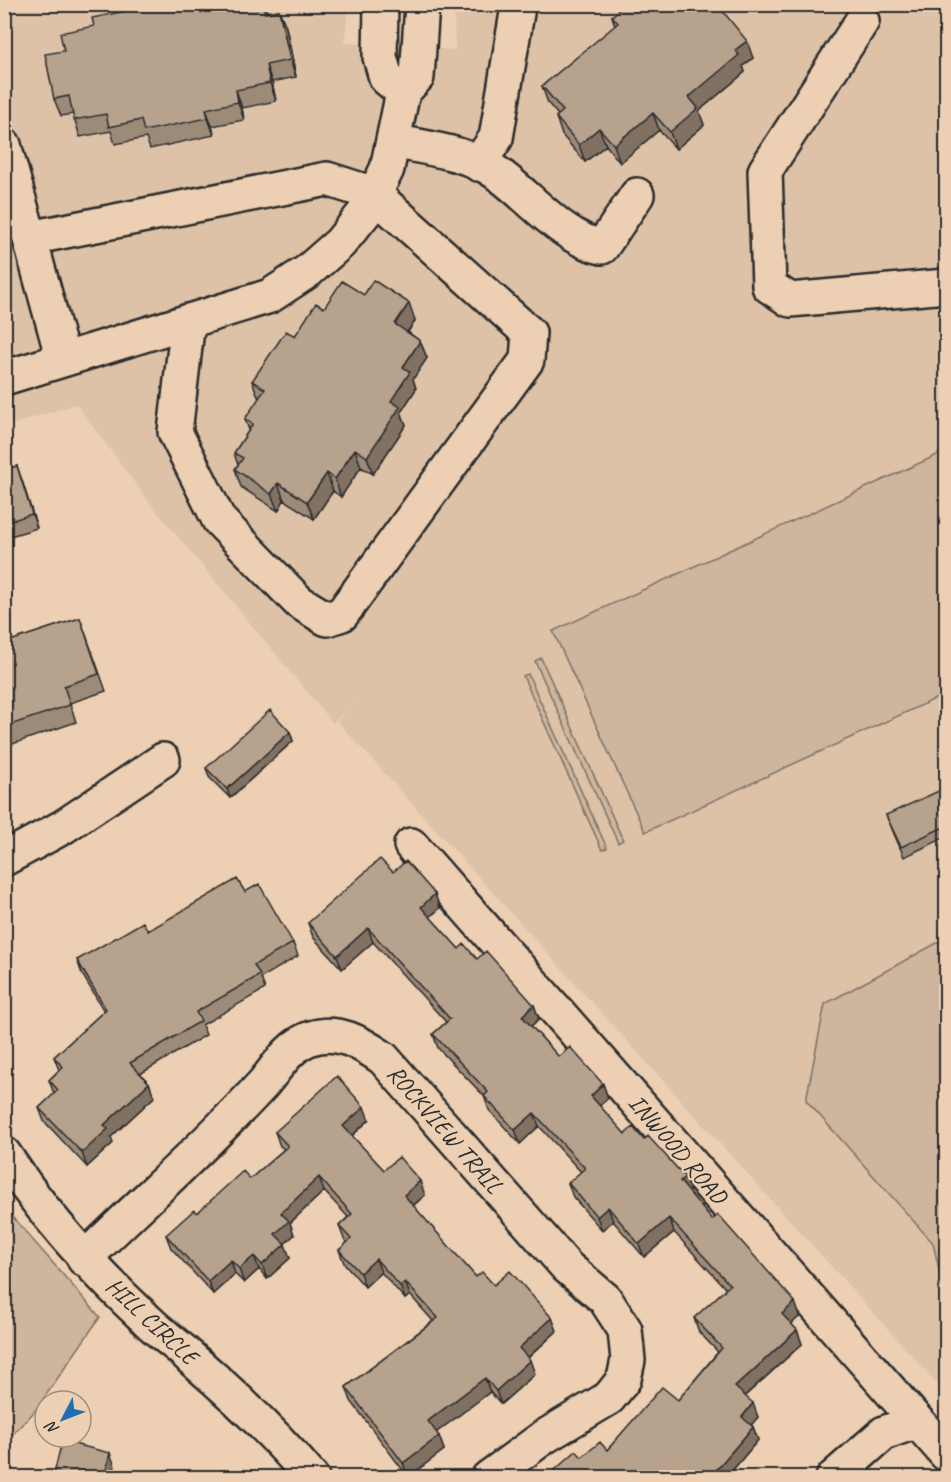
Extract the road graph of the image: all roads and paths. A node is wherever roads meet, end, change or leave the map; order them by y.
1 (381, 4) edge
2 (422, 4) edge
3 (518, 7) dead end
4 (862, 21) dead end
5 (403, 92) junction
6 (393, 141) junction
7 (4, 145) edge
8 (478, 164) junction
9 (374, 194) junction
10 (637, 195) dead end
11 (30, 238) junction
12 (946, 286) edge
13 (188, 321) junction
14 (69, 358) junction
15 (4, 378) edge
16 (163, 760) dead end
17 (411, 844) dead end
18 (4, 859) edge
19 (4, 1154) edge
20 (84, 1258) junction
21 (917, 1421) junction
22 (946, 1454) edge
23 (312, 1478) edge
24 (488, 1478) edge
25 (833, 1478) edge

1 - 5 street
2 - 5 street
3 - 8 street
4 - 12 street
5 - 6 street
6 - 8 street
6 - 9 street
7 - 11 street
8 - 10 street
9 - 11 street
9 - 13 street
9 - 13 street
11 - 14 street
13 - 14 street
14 - 15 street
16 - 18 street
17 - 21 street, INWOOD ROAD
19 - 20 street, HILL CIRCLE
20 - 23 street, HILL CIRCLE
20 - 24 street, ROCKVIEW TRAIL
21 - 22 street, INWOOD ROAD
21 - 25 street

